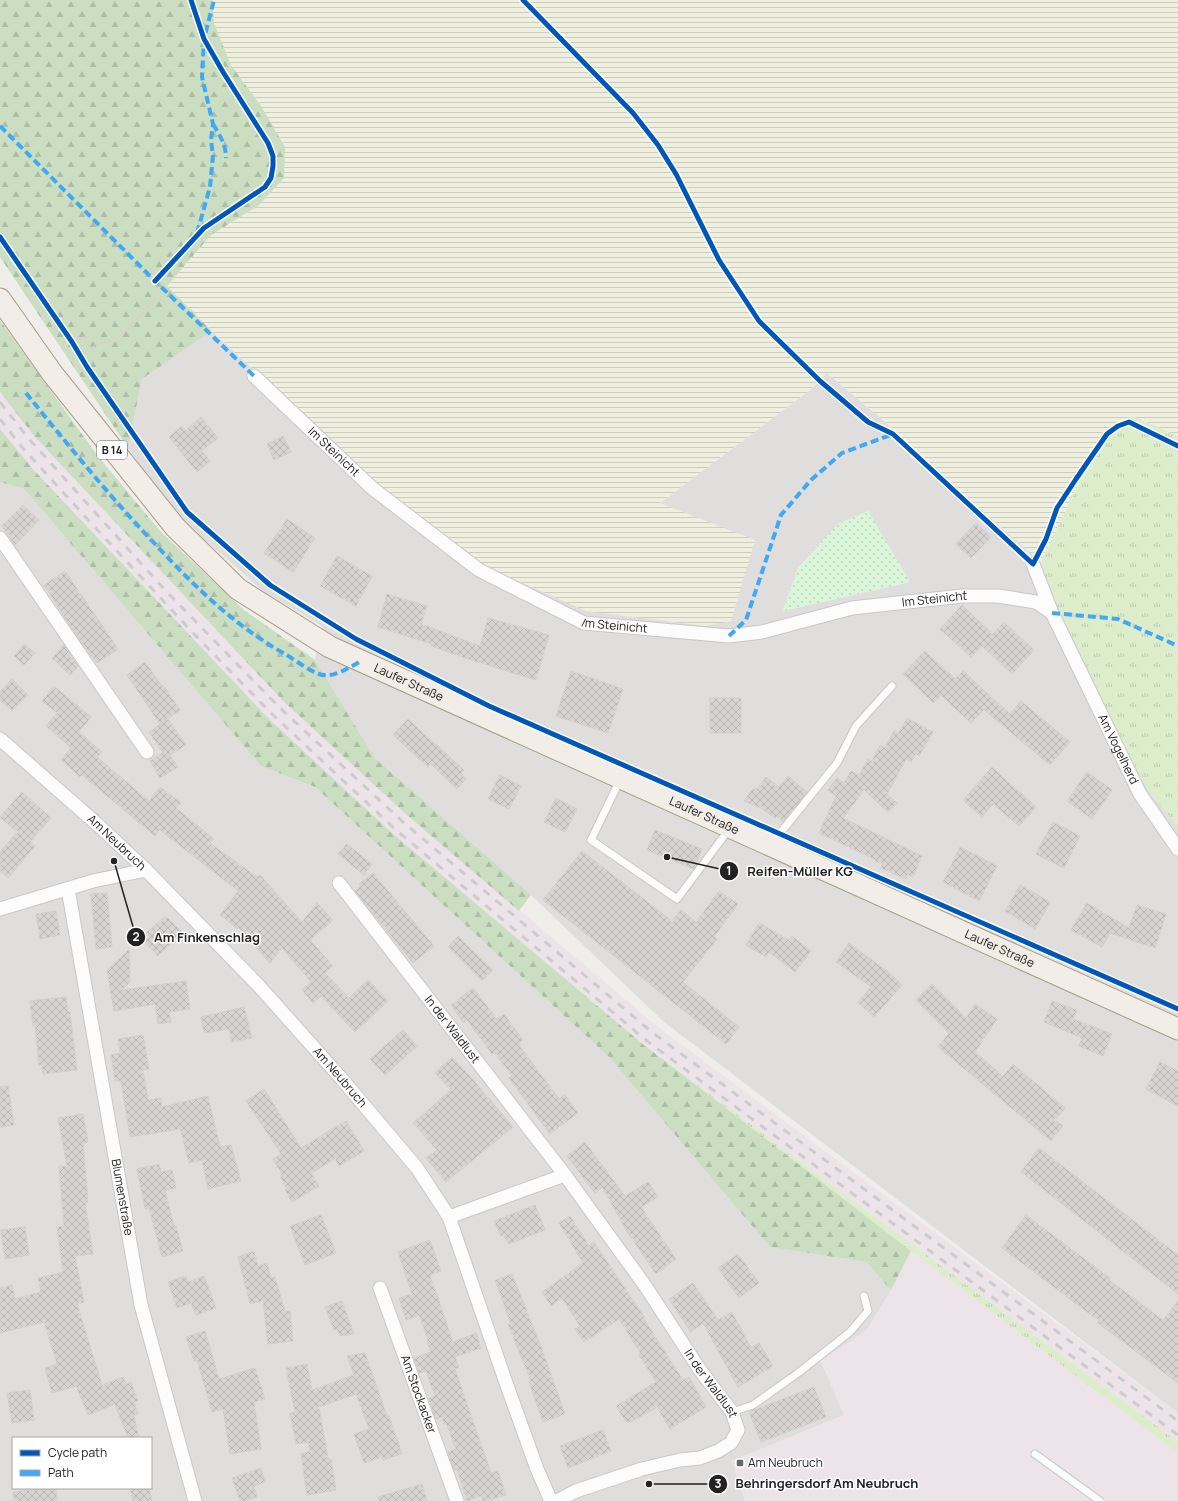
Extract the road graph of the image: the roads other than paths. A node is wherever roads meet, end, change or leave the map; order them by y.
1 (0, 299) edge
2 (254, 376) dead end
3 (0, 538) edge
4 (1033, 564) dead end
5 (1052, 613) junction
6 (1068, 645) joint
7 (892, 686) dead end
8 (0, 739) edge
9 (147, 752) dead end
10 (621, 779) junction
11 (730, 828) junction
12 (770, 846) junction
13 (1178, 849) edge
14 (146, 870) junction
15 (339, 883) dead end
16 (68, 889) junction
17 (0, 909) edge
18 (1178, 1029) edge
19 (565, 1175) junction
20 (450, 1218) junction
21 (380, 1288) dead end
22 (864, 1296) dead end
23 (732, 1412) junction
24 (1035, 1454) dead end
25 (195, 1501) edge
26 (457, 1501) edge
27 (551, 1501) edge
28 (556, 1501) edge
29 (1100, 1501) edge

1 - 10 main road, Laufer Straße / B 14
2 - 5 street, Im Steinicht
3 - 9 street
4 - 5 street, Im Steinicht
5 - 6 street, Im Steinicht
6 - 13 street, Am Vogelherd
7 - 12 lane
8 - 14 street, Am Neubruch
10 - 11 main road, Laufer Straße / B 14
10 - 11 lane
11 - 12 main road, Laufer Straße / B 14
12 - 18 main road, Laufer Straße / B 14
14 - 16 street
14 - 20 street, Am Neubruch
15 - 19 street, In der Waldlust
16 - 17 street
16 - 25 street, Blumenstraße
19 - 20 street
19 - 23 street, In der Waldlust
20 - 27 street, Am Neubruch
21 - 26 street, Am Stockacker
22 - 23 lane
23 - 28 street, In der Waldlust
24 - 29 lane

